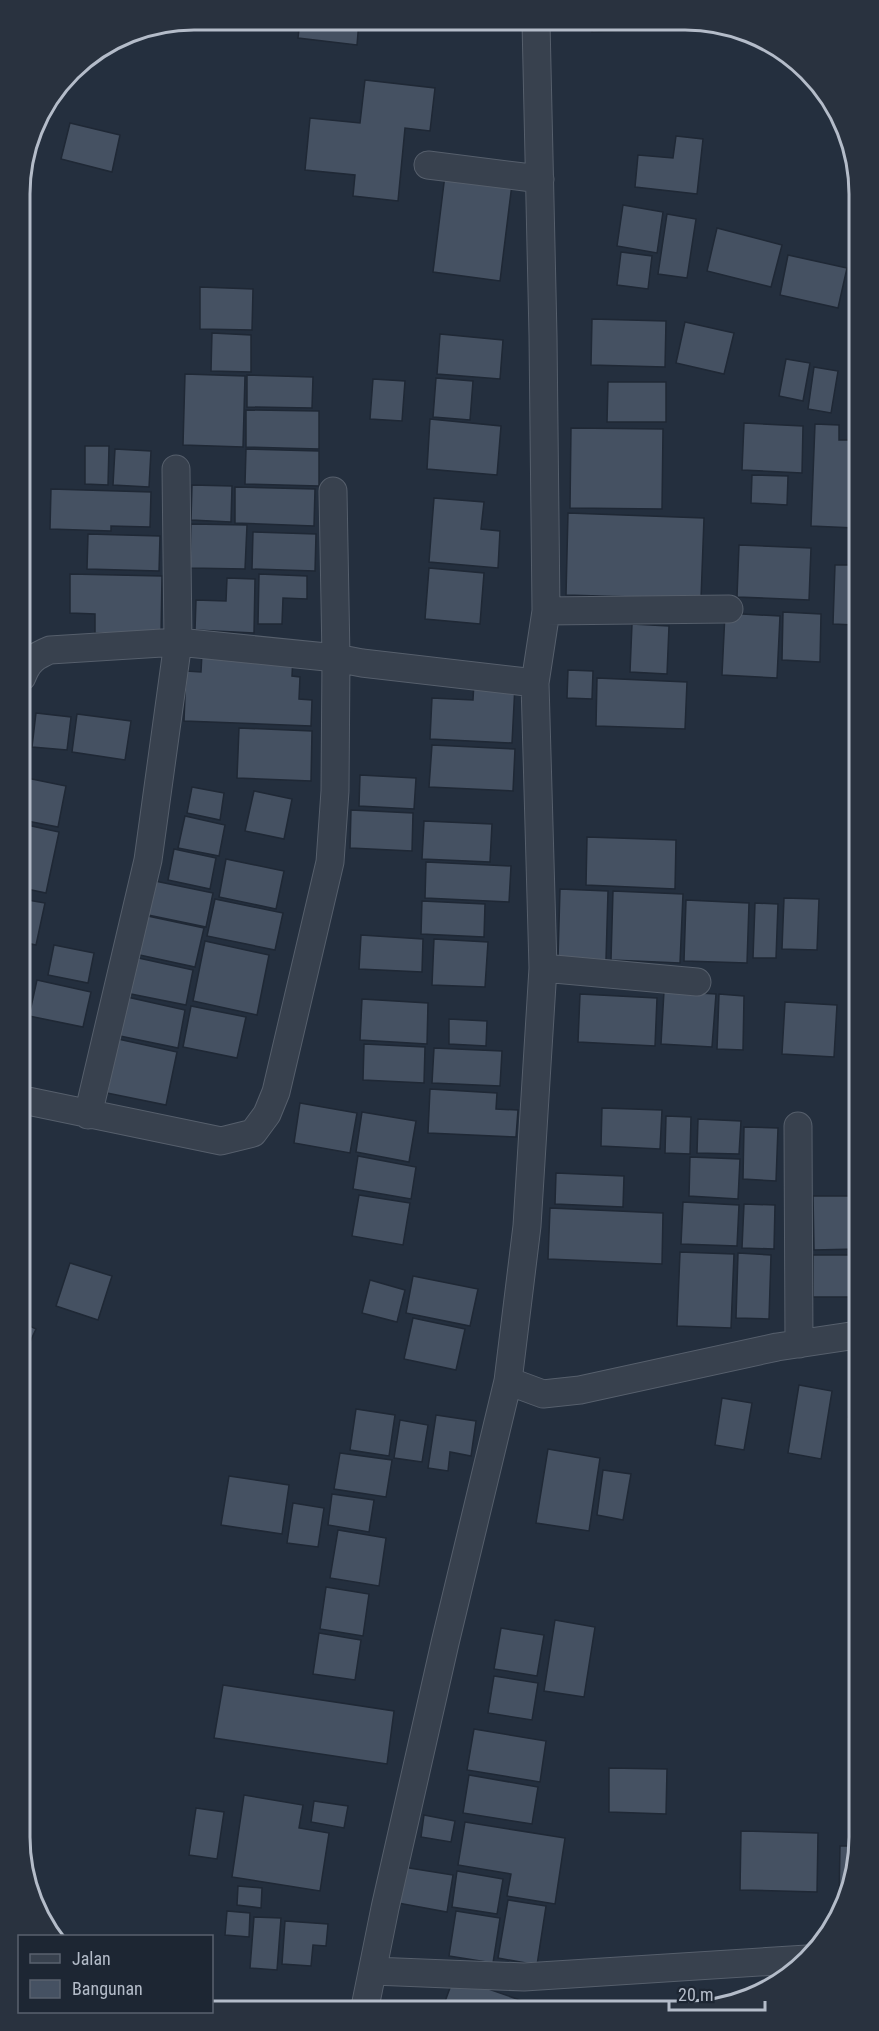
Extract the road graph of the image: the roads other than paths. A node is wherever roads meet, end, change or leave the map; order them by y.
1 (536, 30) edge
2 (428, 165) dead end
3 (540, 179) junction
4 (176, 469) dead end
5 (333, 491) dead end
6 (729, 609) dead end
7 (546, 610) junction
8 (178, 642) junction
9 (336, 658) junction
10 (30, 661) edge
11 (535, 683) junction
12 (543, 968) junction
13 (697, 982) dead end
14 (30, 1102) edge
15 (88, 1115) junction
16 (798, 1126) dead end
17 (849, 1336) edge
18 (799, 1344) junction
19 (508, 1380) junction
20 (793, 1960) edge
21 (373, 1971) junction
22 (366, 2001) edge

1 - 3 street
2 - 3 street
3 - 7 street
4 - 8 street
5 - 9 street
6 - 7 street
7 - 11 street
8 - 9 street
8 - 10 street
8 - 15 street
9 - 11 street
9 - 15 street
11 - 12 street
12 - 13 street
12 - 19 street
14 - 15 street
16 - 18 street
17 - 18 street
18 - 19 street
19 - 21 street
20 - 21 street
21 - 22 street

